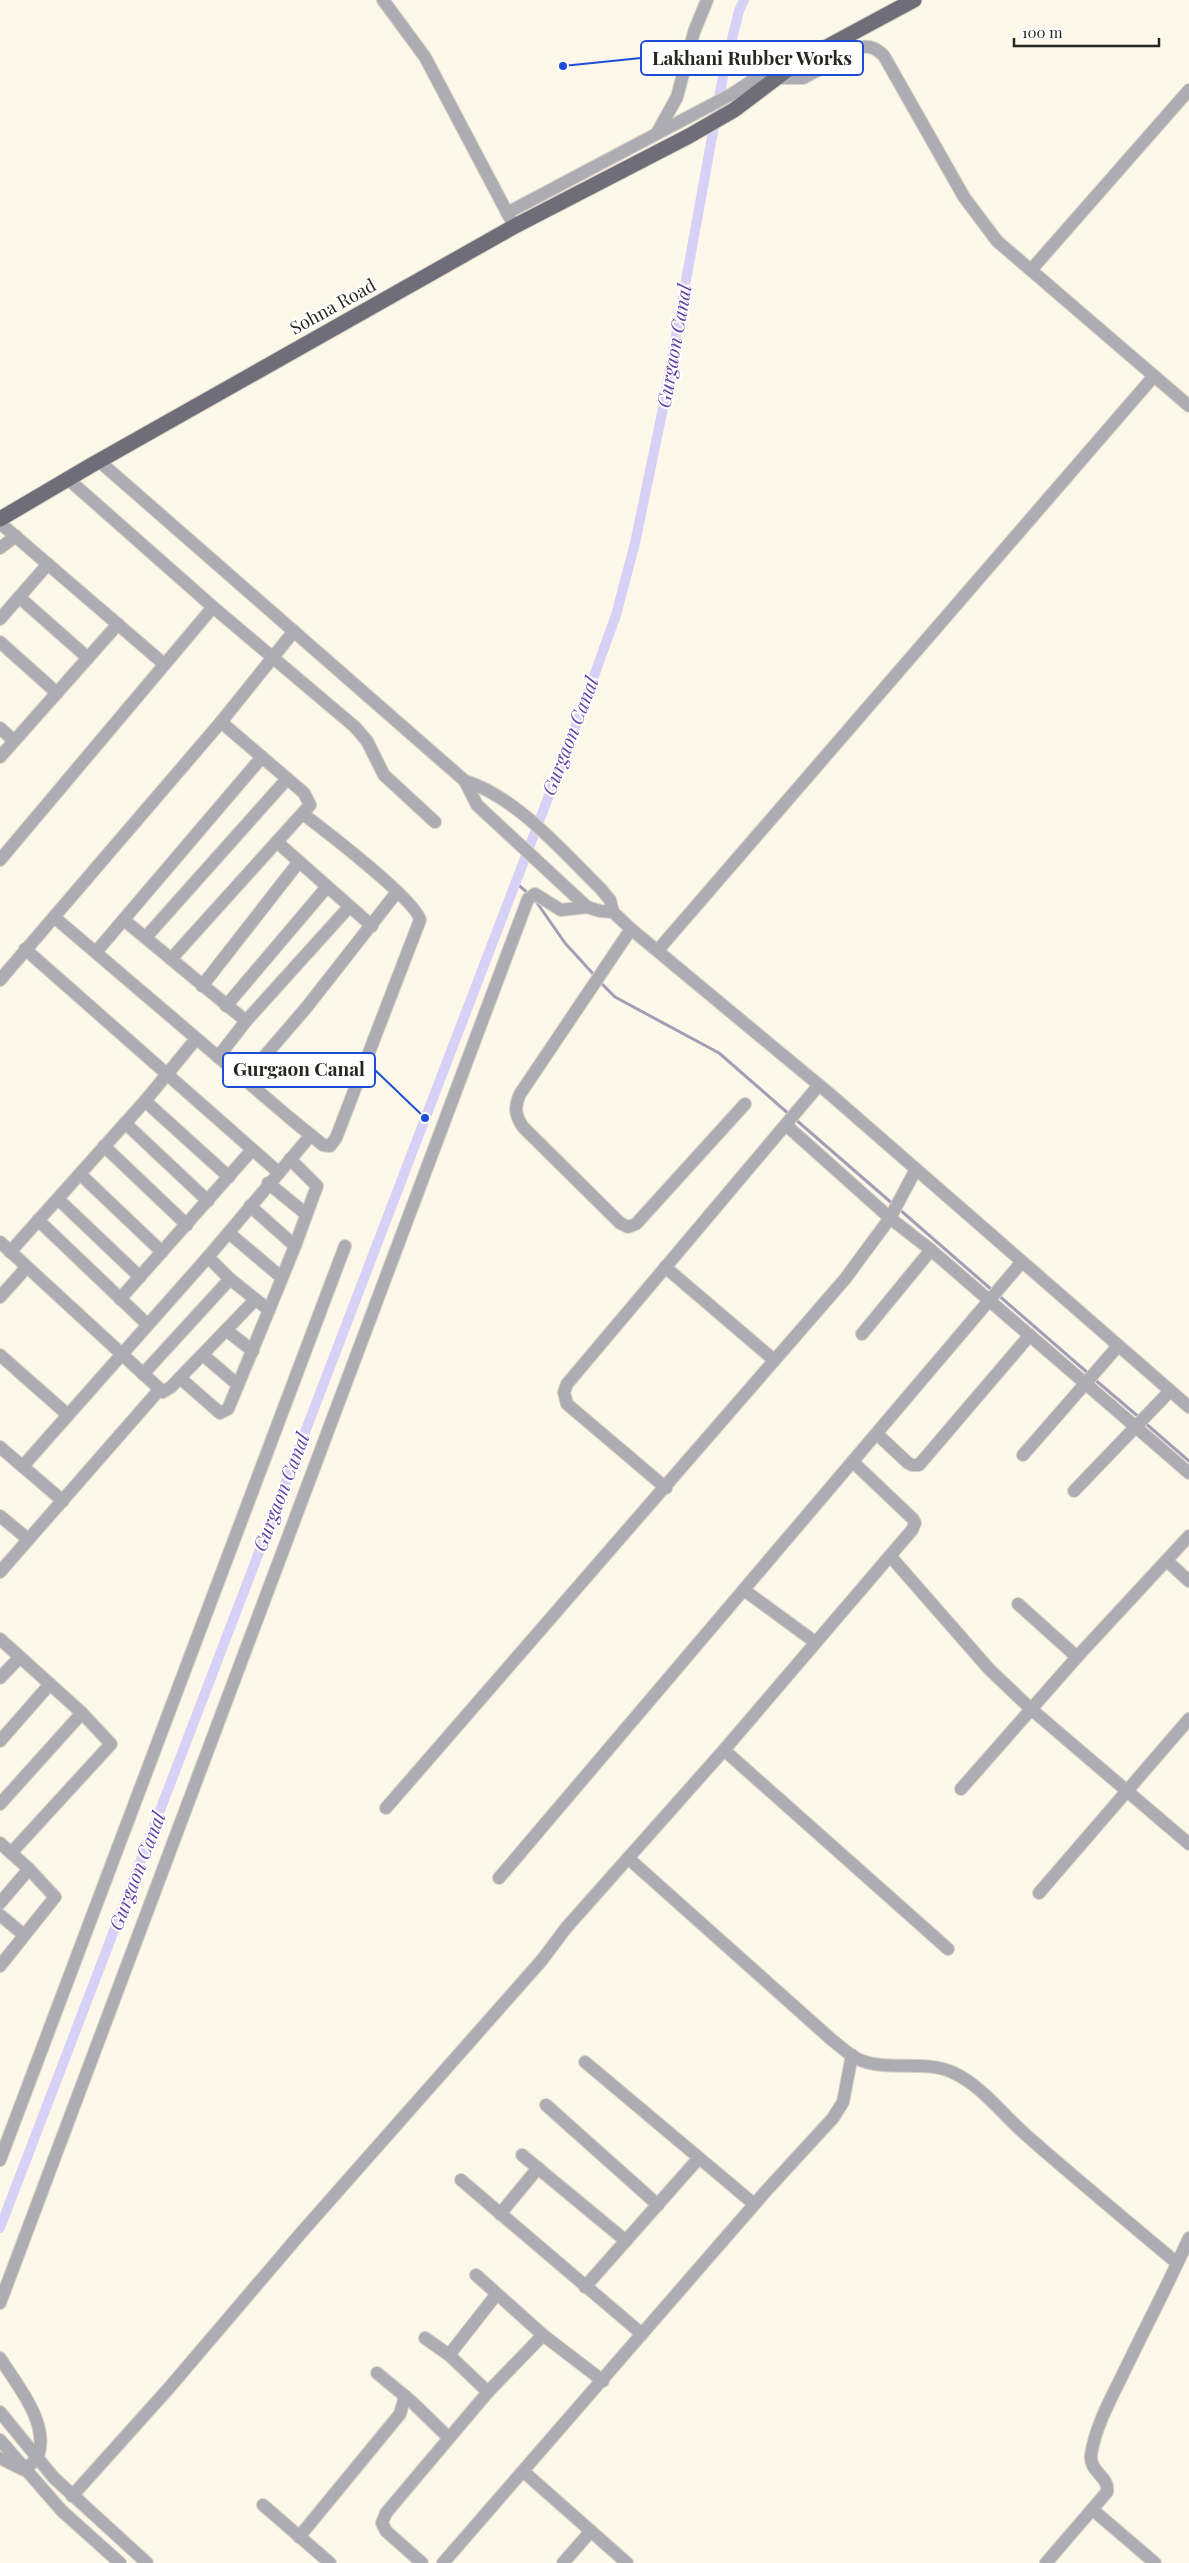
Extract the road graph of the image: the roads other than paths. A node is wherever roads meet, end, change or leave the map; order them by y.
1 (383, 0) edge
2 (707, 0) edge
3 (914, 0) edge
4 (778, 78) junction
5 (1189, 90) edge
6 (655, 135) junction
7 (507, 213) junction
8 (514, 226) junction
9 (1031, 270) junction
10 (1154, 376) junction
11 (1189, 406) edge
12 (99, 461) junction
13 (68, 479) junction
14 (0, 521) edge
15 (16, 536) junction
16 (0, 548) edge
17 (48, 564) junction
18 (19, 597) junction
19 (213, 606) junction
20 (0, 620) edge
21 (118, 624) junction
22 (294, 631) junction
23 (0, 642) edge
24 (274, 656) junction
25 (88, 658) junction
26 (164, 664) junction
27 (57, 693) junction
28 (221, 722) junction
29 (0, 728) edge
30 (14, 741) junction
31 (0, 757) edge
32 (262, 757) junction
33 (287, 779) junction
34 (465, 781) junction
35 (303, 814) junction
36 (435, 822) dead end
37 (277, 842) junction
38 (0, 860) edge
39 (298, 863) junction
40 (326, 888) junction
41 (397, 892) junction
42 (349, 907) junction
43 (588, 907) junction
44 (613, 912) junction
45 (54, 917) junction
46 (124, 920) junction
47 (372, 926) junction
48 (631, 929) junction
49 (146, 937) junction
50 (25, 949) junction
51 (658, 950) junction
52 (96, 952) junction
53 (171, 959) junction
54 (0, 980) edge
55 (202, 986) junction
56 (226, 1006) junction
57 (246, 1021) junction
58 (196, 1040) junction
59 (218, 1057) junction
60 (167, 1075) junction
61 (244, 1080) junction
62 (819, 1085) junction
63 (145, 1101) junction
64 (745, 1104) dead end
65 (791, 1118) junction
66 (125, 1123) junction
67 (311, 1135) junction
68 (104, 1146) junction
69 (252, 1150) junction
70 (290, 1159) junction
71 (916, 1168) junction
72 (278, 1172) junction
73 (80, 1174) junction
74 (229, 1177) junction
75 (268, 1183) junction
76 (58, 1198) junction
77 (208, 1201) junction
78 (250, 1206) junction
79 (894, 1210) junction
80 (306, 1214) junction
81 (38, 1220) junction
82 (187, 1225) junction
83 (229, 1232) junction
84 (0, 1242) edge
85 (295, 1246) junction
86 (345, 1246) dead end
87 (931, 1250) junction
88 (10, 1252) junction
89 (162, 1252) junction
90 (208, 1257) junction
91 (1021, 1262) junction
92 (665, 1267) junction
93 (26, 1268) junction
94 (140, 1277) junction
95 (281, 1278) junction
96 (230, 1279) junction
97 (994, 1295) junction
98 (0, 1296) edge
99 (120, 1299) junction
100 (255, 1300) junction
101 (269, 1310) junction
102 (147, 1324) junction
103 (226, 1330) junction
104 (862, 1334) dead end
105 (1030, 1335) junction
106 (1118, 1346) junction
107 (252, 1351) junction
108 (121, 1352) junction
109 (0, 1355) edge
110 (203, 1355) junction
111 (774, 1360) junction
112 (144, 1374) junction
113 (180, 1378) junction
114 (1090, 1378) junction
115 (238, 1385) junction
116 (160, 1389) junction
117 (1170, 1391) junction
118 (1189, 1407) edge
119 (68, 1415) junction
120 (1140, 1422) junction
121 (877, 1434) junction
122 (0, 1447) edge
123 (1023, 1455) dead end
124 (853, 1462) junction
125 (23, 1466) junction
126 (1189, 1473) edge
127 (666, 1488) junction
128 (1074, 1491) dead end
129 (63, 1501) junction
130 (0, 1516) edge
131 (1189, 1536) edge
132 (28, 1539) junction
133 (891, 1557) junction
134 (1167, 1561) junction
135 (0, 1572) edge
136 (1189, 1581) edge
137 (744, 1590) junction
138 (1018, 1604) dead end
139 (0, 1639) edge
140 (816, 1642) junction
141 (20, 1657) junction
142 (1077, 1657) junction
143 (0, 1678) edge
144 (50, 1684) junction
145 (1031, 1709) junction
146 (82, 1713) junction
147 (1189, 1719) edge
148 (0, 1741) edge
149 (724, 1750) junction
150 (961, 1789) dead end
151 (1127, 1792) junction
152 (0, 1804) edge
153 (386, 1808) dead end
154 (0, 1843) edge
155 (1189, 1844) edge
156 (11, 1853) junction
157 (628, 1858) junction
158 (30, 1869) junction
159 (499, 1878) dead end
160 (1039, 1893) dead end
161 (0, 1903) edge
162 (0, 1915) edge
163 (24, 1935) junction
164 (948, 1949) dead end
165 (0, 1966) edge
166 (852, 2055) junction
167 (586, 2062) dead end
168 (546, 2105) dead end
169 (522, 2155) dead end
170 (698, 2159) junction
171 (0, 2160) edge
172 (538, 2168) junction
173 (460, 2180) dead end
174 (754, 2204) junction
175 (658, 2205) junction
176 (500, 2214) junction
177 (1189, 2238) edge
178 (626, 2241) junction
179 (1177, 2263) junction
180 (476, 2275) dead end
181 (585, 2286) junction
182 (496, 2295) junction
183 (0, 2303) edge
184 (642, 2334) junction
185 (543, 2335) junction
186 (424, 2338) dead end
187 (449, 2355) junction
188 (0, 2358) edge
189 (377, 2373) dead end
190 (603, 2381) junction
191 (488, 2392) junction
192 (405, 2396) junction
193 (0, 2412) edge
194 (448, 2437) junction
195 (0, 2440) edge
196 (0, 2458) edge
197 (38, 2458) junction
198 (24, 2470) junction
199 (524, 2472) junction
200 (72, 2496) junction
201 (263, 2505) dead end
202 (1093, 2510) junction
203 (591, 2531) junction
204 (299, 2537) junction
205 (116, 2562) edge
206 (147, 2563) edge
207 (330, 2563) edge
208 (422, 2563) edge
209 (444, 2563) edge
210 (563, 2563) edge
211 (627, 2563) edge
212 (1046, 2563) edge
213 (1155, 2563) edge

1 - 7 street
2 - 6 street
3 - 4 main road, Sohna Road
4 - 6 street
4 - 8 main road, Sohna Road
4 - 9 street
5 - 9 street
6 - 7 street
7 - 8 street
8 - 12 main road, Sohna Road
9 - 10 street
10 - 11 street
10 - 51 street
12 - 13 main road, Sohna Road
12 - 22 street
13 - 14 main road, Sohna Road
13 - 19 street
14 - 15 street
15 - 16 street
15 - 17 street
17 - 18 street
17 - 21 street
18 - 20 street
18 - 25 street
19 - 24 street
19 - 26 street
21 - 25 street
21 - 26 street
22 - 24 street
22 - 34 street
23 - 27 street
24 - 28 street
24 - 36 street
25 - 27 street
26 - 38 street
27 - 30 street
28 - 32 street
28 - 45 street
29 - 30 street
30 - 31 street
32 - 33 street
32 - 46 street
33 - 35 street
33 - 49 street
34 - 43 street
34 - 44 street
35 - 37 street
35 - 41 street
37 - 39 street
37 - 53 street
39 - 40 street
39 - 55 street
40 - 42 street
40 - 56 street
41 - 47 street
41 - 67 street
42 - 47 street
42 - 57 street
43 - 44 street
43 - 183 street
44 - 48 street
45 - 50 street
45 - 52 street
46 - 49 street
46 - 52 street
47 - 61 street
48 - 51 street
48 - 64 street
49 - 53 street
50 - 54 street
50 - 60 street
51 - 62 street
52 - 58 street
53 - 55 street
55 - 56 street
56 - 57 street
57 - 59 street
58 - 59 street
58 - 60 street
59 - 61 street
60 - 63 street
60 - 69 street
61 - 67 street
62 - 65 street
62 - 71 street
63 - 66 street
63 - 74 street
65 - 79 street
65 - 92 street
66 - 68 street
66 - 77 street
67 - 70 street
68 - 73 street
68 - 82 street
69 - 72 street
69 - 74 street
70 - 72 street
70 - 80 street
71 - 79 street
71 - 91 street
72 - 75 street
73 - 76 street
73 - 89 street
74 - 77 street
75 - 78 street
75 - 80 street
76 - 81 street
76 - 94 street
77 - 82 street
78 - 83 street
78 - 85 street
79 - 87 street
79 - 111 street
80 - 85 street
81 - 88 street
81 - 99 street
82 - 89 street
83 - 90 street
83 - 95 street
84 - 88 street
85 - 95 street
86 - 171 street
87 - 97 street
87 - 104 street
88 - 93 street
89 - 94 street
90 - 96 street
90 - 102 street
91 - 97 street
91 - 106 street
92 - 111 street
92 - 127 street
93 - 98 street
93 - 108 street
94 - 99 street
95 - 101 street
96 - 100 street
96 - 112 street
97 - 105 street
97 - 121 street
99 - 102 street
100 - 101 street
100 - 103 street
101 - 107 street
102 - 108 street
103 - 107 street
103 - 110 street
105 - 114 street
105 - 121 street
106 - 114 street
106 - 117 street
107 - 115 street
108 - 112 street
108 - 119 street
109 - 119 street
110 - 113 street
110 - 115 street
111 - 127 street
112 - 116 street
113 - 115 street
113 - 116 street
114 - 120 street
114 - 123 street
116 - 129 street
117 - 118 street
117 - 120 street
119 - 125 street
120 - 126 street
120 - 128 street
121 - 124 street
122 - 125 street
124 - 133 street
124 - 137 street
125 - 129 street
127 - 153 street
129 - 132 street
130 - 132 street
131 - 134 street
132 - 135 street
133 - 140 street
133 - 145 street
134 - 136 street
134 - 142 street
137 - 140 street
137 - 159 street
138 - 142 street
139 - 141 street
140 - 149 street
141 - 143 street
141 - 144 street
142 - 145 street
144 - 146 street
144 - 148 street
145 - 150 street
145 - 151 street
146 - 152 street
146 - 156 street
147 - 151 street
149 - 157 street
149 - 164 street
151 - 155 street
151 - 160 street
154 - 156 street
156 - 158 street
157 - 166 street
157 - 200 street
158 - 161 street
158 - 163 street
162 - 163 street
163 - 165 street
166 - 174 street
166 - 179 street
167 - 170 street
168 - 175 street
169 - 172 street
170 - 174 street
170 - 175 street
172 - 176 street
172 - 178 street
173 - 176 street
174 - 184 street
175 - 178 street
176 - 181 street
177 - 179 street
178 - 181 street
179 - 202 street
180 - 182 street
181 - 184 street
182 - 185 street
182 - 187 street
184 - 190 street
185 - 190 street
185 - 191 street
186 - 187 street
187 - 191 street
188 - 197 street
189 - 192 street
190 - 199 street
191 - 194 street
192 - 194 street
192 - 204 street
193 - 197 street
194 - 208 street
195 - 198 street
196 - 198 street
197 - 198 street
197 - 200 street
198 - 205 street
199 - 203 street
199 - 209 street
200 - 206 street
201 - 204 street
202 - 212 street
202 - 213 street
203 - 210 street
203 - 211 street
204 - 207 street

